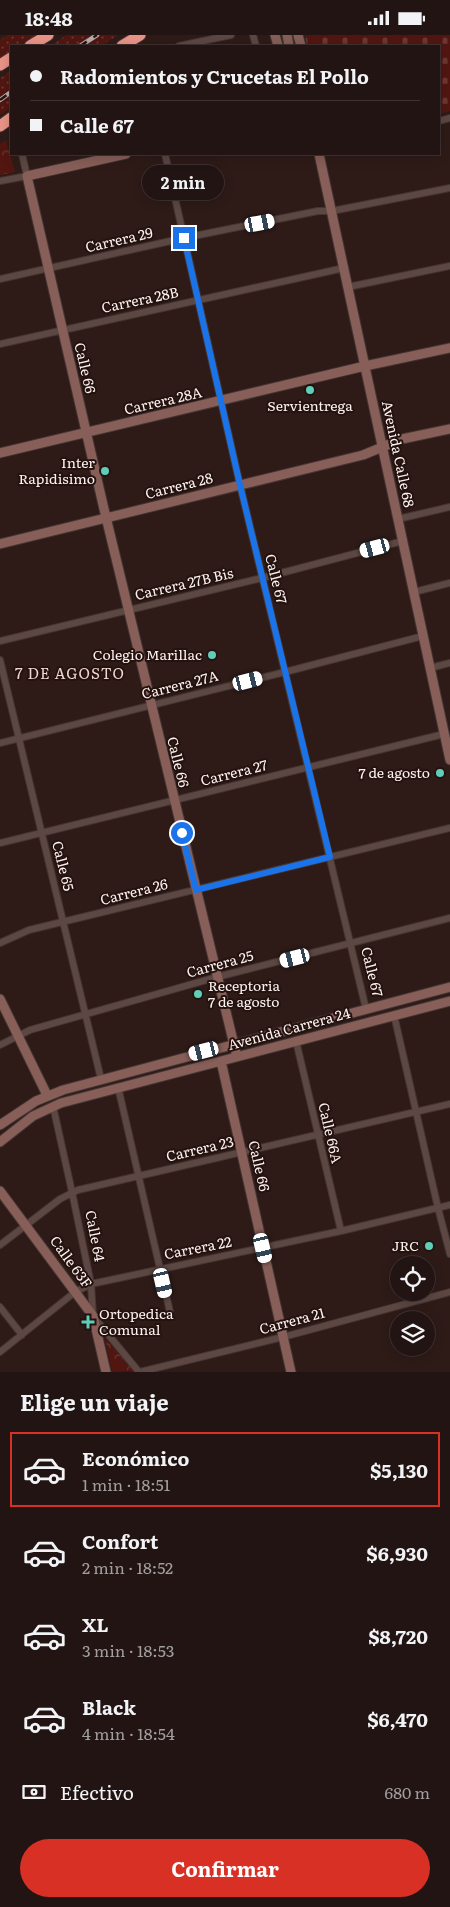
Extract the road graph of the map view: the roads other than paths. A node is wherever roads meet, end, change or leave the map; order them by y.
1 (48, 35) edge
2 (231, 35) edge
3 (139, 39) edge
4 (32, 45) edge
5 (124, 45) edge
6 (183, 45) edge
7 (22, 155) edge
8 (122, 155) edge
9 (165, 155) edge
10 (319, 155) edge
11 (28, 176) junction
12 (0, 181) edge
13 (450, 188) edge
14 (332, 211) junction
15 (184, 238) junction
16 (450, 266) edge
17 (344, 268) junction
18 (49, 269) junction
19 (0, 279) edge
20 (348, 287) junction
21 (198, 300) junction
22 (62, 330) junction
23 (0, 344) edge
24 (450, 348) edge
25 (365, 366) junction
26 (221, 401) junction
27 (450, 429) edge
28 (86, 433) junction
29 (382, 447) junction
30 (0, 453) edge
31 (240, 485) junction
32 (450, 507) edge
33 (106, 518) junction
34 (398, 519) junction
35 (403, 541) junction
36 (0, 544) edge
37 (262, 578) junction
38 (450, 583) edge
39 (414, 592) junction
40 (128, 610) junction
41 (423, 636) junction
42 (0, 641) edge
43 (0, 660) edge
44 (450, 663) edge
45 (430, 668) junction
46 (285, 672) junction
47 (151, 705) junction
48 (444, 734) junction
49 (19, 738) junction
50 (0, 743) edge
51 (448, 743) edge
52 (450, 760) edge
53 (308, 768) junction
54 (174, 801) junction
55 (450, 828) edge
56 (42, 833) junction
57 (0, 843) edge
58 (330, 857) junction
59 (196, 890) junction
60 (450, 918) edge
61 (64, 921) junction
62 (0, 943) edge
63 (350, 944) junction
64 (218, 977) junction
65 (450, 987) edge
66 (0, 999) edge
67 (450, 1001) edge
68 (366, 1009) junction
69 (84, 1015) junction
70 (394, 1015) junction
71 (18, 1035) junction
72 (296, 1041) junction
73 (234, 1044) junction
74 (0, 1045) edge
75 (237, 1057) junction
76 (221, 1061) junction
77 (100, 1079) junction
78 (118, 1087) junction
79 (47, 1095) junction
80 (450, 1104) edge
81 (52, 1106) junction
82 (417, 1112) junction
83 (0, 1125) edge
84 (318, 1135) junction
85 (0, 1141) edge
86 (242, 1152) junction
87 (138, 1176) junction
88 (0, 1191) edge
89 (72, 1192) junction
90 (450, 1205) edge
91 (438, 1208) junction
92 (26, 1224) junction
93 (341, 1231) junction
94 (0, 1245) edge
95 (263, 1248) junction
96 (450, 1254) edge
97 (160, 1268) junction
98 (90, 1283) junction
99 (75, 1292) junction
100 (450, 1292) edge
101 (0, 1307) edge
102 (170, 1312) dead end
103 (93, 1316) junction
104 (22, 1335) junction
105 (283, 1337) junction
106 (0, 1352) edge
107 (106, 1372) edge
108 (140, 1372) edge
109 (291, 1372) edge

1 - 4 highway
2 - 6 street
3 - 5 highway
7 - 11 street, Calle 66
8 - 11 main road
9 - 15 street, Calle 67
10 - 14 main road, Avenida Calle 68
11 - 12 street
11 - 18 main road, Calle 66
13 - 14 street, Carrera 29
14 - 15 street, Carrera 29
14 - 17 main road, Avenida Calle 68
15 - 18 street, Carrera 29
15 - 21 street, Calle 67
16 - 20 street
17 - 20 main road, Avenida Calle 68
17 - 21 street, Carrera 28B
18 - 19 street, Carrera 29
18 - 22 main road, Calle 66
20 - 25 main road, Avenida Calle 68
21 - 22 street, Carrera 28B
21 - 26 street, Calle 67
22 - 23 street, Carrera 28B
22 - 28 main road, Calle 66
24 - 25 main road, Carrera 28A
25 - 26 main road, Carrera 28A
25 - 29 main road, Avenida Calle 68
26 - 28 main road, Carrera 28A
26 - 31 street, Calle 67
27 - 29 main road, Carrera 28
28 - 30 main road, Carrera 28A
28 - 33 main road, Calle 66
29 - 31 main road, Carrera 28
29 - 34 main road, Avenida Calle 68
31 - 33 main road, Carrera 28
31 - 37 street, Calle 67
32 - 34 street
33 - 36 main road, Carrera 28
33 - 40 main road, Calle 66
34 - 35 main road, Avenida Calle 68
35 - 37 street, Carrera 27B Bis
35 - 39 main road, Avenida Calle 68
37 - 40 street, Carrera 27B Bis
37 - 46 street, Calle 67
38 - 39 street
39 - 41 main road, Avenida Calle 68
40 - 42 street, Carrera 27B Bis
40 - 47 main road, Calle 66
41 - 45 main road, Avenida Calle 68
41 - 46 street, Carrera 27A
43 - 49 street, Calle 65
44 - 45 street
45 - 48 main road, Avenida Calle 68
46 - 47 street, Carrera 27A
46 - 53 street, Calle 67
47 - 49 street, Carrera 27A
47 - 54 main road, Calle 66
48 - 51 main road, Avenida Calle 68
48 - 53 street, Carrera 27
49 - 50 street, Carrera 27A
49 - 56 street, Calle 65
51 - 52 main road, Avenida Calle 68
53 - 54 street, Carrera 27
53 - 58 street, Calle 67
54 - 56 street, Carrera 27
54 - 59 main road, Calle 66
55 - 58 street, Carrera 26
56 - 57 street, Carrera 27
56 - 61 street, Calle 65
58 - 59 street, Carrera 26
58 - 63 street, Calle 67
59 - 61 street, Carrera 26
59 - 64 main road, Calle 66
60 - 63 street, Carrera 25
61 - 62 street, Carrera 26
61 - 69 street, Calle 65
63 - 64 street, Carrera 25
63 - 68 street, Calle 67
64 - 69 street, Carrera 25
64 - 73 main road, Calle 66
65 - 68 main road, Avenida Carrera 24
66 - 71 main road
67 - 70 main road, Avenida Carrera 24
68 - 73 main road, Avenida Carrera 24
69 - 71 street, Carrera 25
69 - 77 street, Calle 65
70 - 72 main road, Avenida Carrera 24
70 - 82 street
71 - 74 street, Carrera 25
71 - 79 main road
72 - 75 main road, Avenida Carrera 24
72 - 84 street, Calle 66A
73 - 75 main road, Calle 66
73 - 76 main road
73 - 77 main road, Avenida Carrera 24
75 - 76 main road, Avenida Carrera 24
76 - 78 main road, Avenida Carrera 24
76 - 86 main road, Calle 66
77 - 79 main road, Avenida Carrera 24
78 - 81 main road, Avenida Carrera 24
78 - 87 street
79 - 83 main road, Avenida Carrera 24
80 - 82 street, Carrera 23
81 - 85 main road, Avenida Carrera 24
81 - 89 street, Calle 64
82 - 84 street, Carrera 23
82 - 91 street
84 - 86 street, Carrera 23
84 - 93 street, Calle 66A
86 - 87 street, Carrera 23
86 - 95 main road, Calle 66
87 - 89 street, Carrera 23
87 - 97 street
88 - 92 main road, Calle 63F
89 - 92 street, Carrera 23
89 - 98 street, Calle 64
90 - 91 street, Carrera 22
91 - 93 street, Carrera 22
91 - 96 street
92 - 94 street, Carrera 23
92 - 99 main road, Calle 63F
93 - 95 street, Carrera 22
95 - 97 street, Carrera 22
95 - 105 main road, Calle 66
97 - 98 street, Carrera 22
97 - 102 street
98 - 99 street, Carrera 22
98 - 103 street, Calle 64
99 - 103 main road, Calle 63F
99 - 104 street, Carrera 22
100 - 105 street, Carrera 21
101 - 104 street
103 - 107 main road, Calle 64
103 - 108 street, Calle 63F
104 - 106 street, Carrera 22
105 - 108 street, Carrera 21
105 - 109 main road, Calle 66

